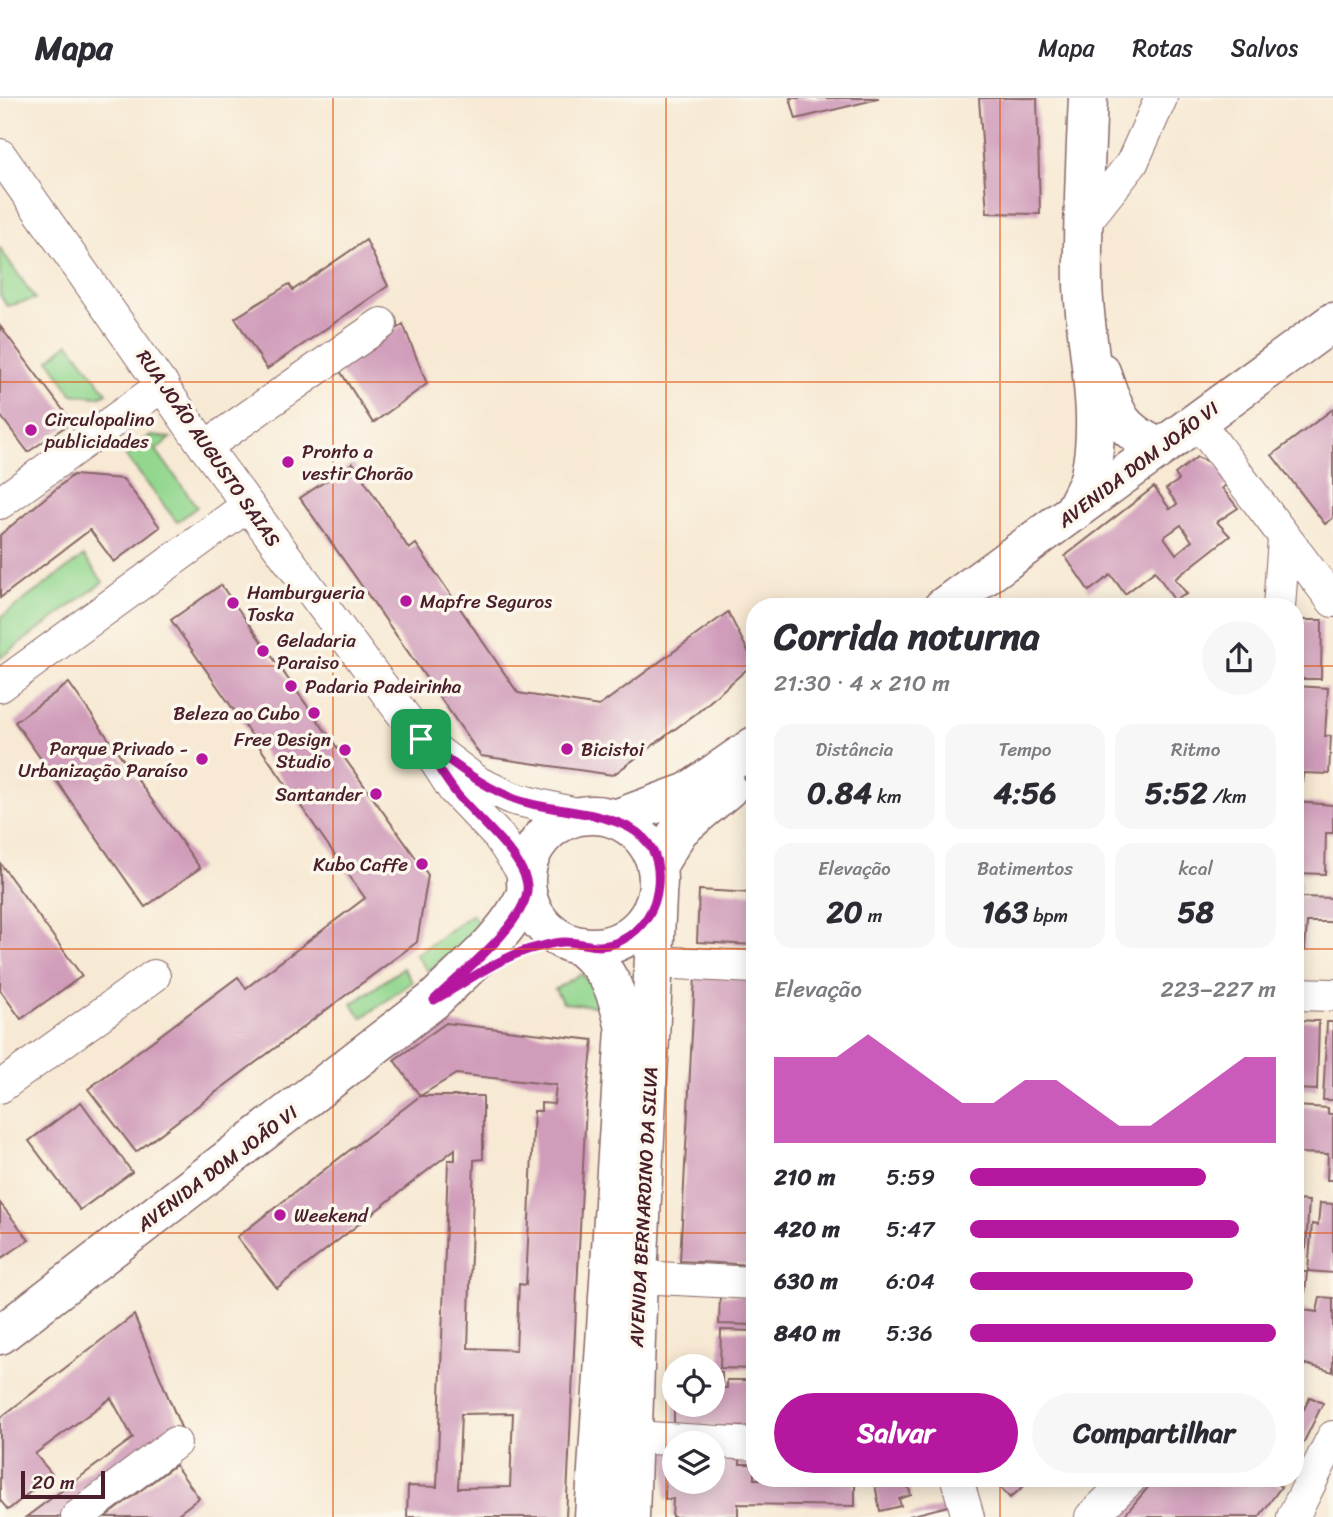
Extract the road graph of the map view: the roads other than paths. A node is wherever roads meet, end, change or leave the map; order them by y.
1 (1088, 98) edge
2 (1161, 98) edge
3 (0, 157) edge
4 (1082, 226) junction
5 (1333, 322) edge
6 (381, 324) dead end
7 (1085, 331) junction
8 (1333, 344) edge
9 (163, 385) junction
10 (1207, 434) junction
11 (205, 447) junction
12 (1160, 448) junction
13 (0, 503) edge
14 (247, 506) junction
15 (1073, 513) junction
16 (1284, 539) junction
17 (955, 598) edge
18 (983, 598) edge
19 (1280, 598) edge
20 (1333, 601) edge
21 (0, 687) edge
22 (421, 739) junction
23 (746, 752) edge
24 (746, 776) edge
25 (600, 817) junction
26 (657, 881) junction
27 (527, 885) junction
28 (573, 944) junction
29 (655, 962) junction
30 (746, 967) edge
31 (154, 976) dead end
32 (1304, 994) edge
33 (1333, 995) edge
34 (434, 1000) junction
35 (4, 1075) edge
36 (638, 1277) junction
37 (746, 1283) edge
38 (0, 1335) edge
39 (633, 1437) junction
40 (1333, 1437) edge
41 (175, 1443) dead end
42 (746, 1444) edge
43 (959, 1487) edge
44 (1122, 1487) edge
45 (78, 1517) edge
46 (593, 1517) edge
47 (630, 1517) edge
48 (968, 1517) edge
49 (1091, 1517) edge
50 (1293, 1517) edge

1 - 4 main road
2 - 4 street
3 - 9 street, RUA JOÃO AUGUSTO SAIAS
4 - 7 main road
5 - 12 main road, AVENIDA DOM JOÃO VI
6 - 11 street
7 - 12 main road
7 - 15 main road
8 - 10 main road, AVENIDA DOM JOÃO VI
9 - 11 street, RUA JOÃO AUGUSTO SAIAS
9 - 13 street
10 - 16 street
10 - 18 main road, AVENIDA DOM JOÃO VI
11 - 14 street, RUA JOÃO AUGUSTO SAIAS
12 - 15 main road, AVENIDA DOM JOÃO VI
14 - 21 street
14 - 22 street, RUA JOÃO AUGUSTO SAIAS
15 - 17 main road, AVENIDA DOM JOÃO VI
16 - 19 street
16 - 20 street
22 - 25 street
22 - 27 street
23 - 25 main road
24 - 26 main road
25 - 26 main road
25 - 27 main road
26 - 28 main road
26 - 29 main road, AVENIDA BERNARDINO DA SILVA
27 - 28 main road
27 - 34 main road, AVENIDA DOM JOÃO VI
28 - 34 main road, AVENIDA DOM JOÃO VI
28 - 46 main road, AVENIDA BERNARDINO DA SILVA
29 - 30 street
29 - 36 main road, AVENIDA BERNARDINO DA SILVA
31 - 35 street
32 - 33 street
34 - 38 main road, AVENIDA DOM JOÃO VI
36 - 37 street
36 - 39 main road, AVENIDA BERNARDINO DA SILVA
39 - 42 street
39 - 47 main road, AVENIDA BERNARDINO DA SILVA
40 - 50 street
41 - 45 street
43 - 48 street
44 - 49 street

